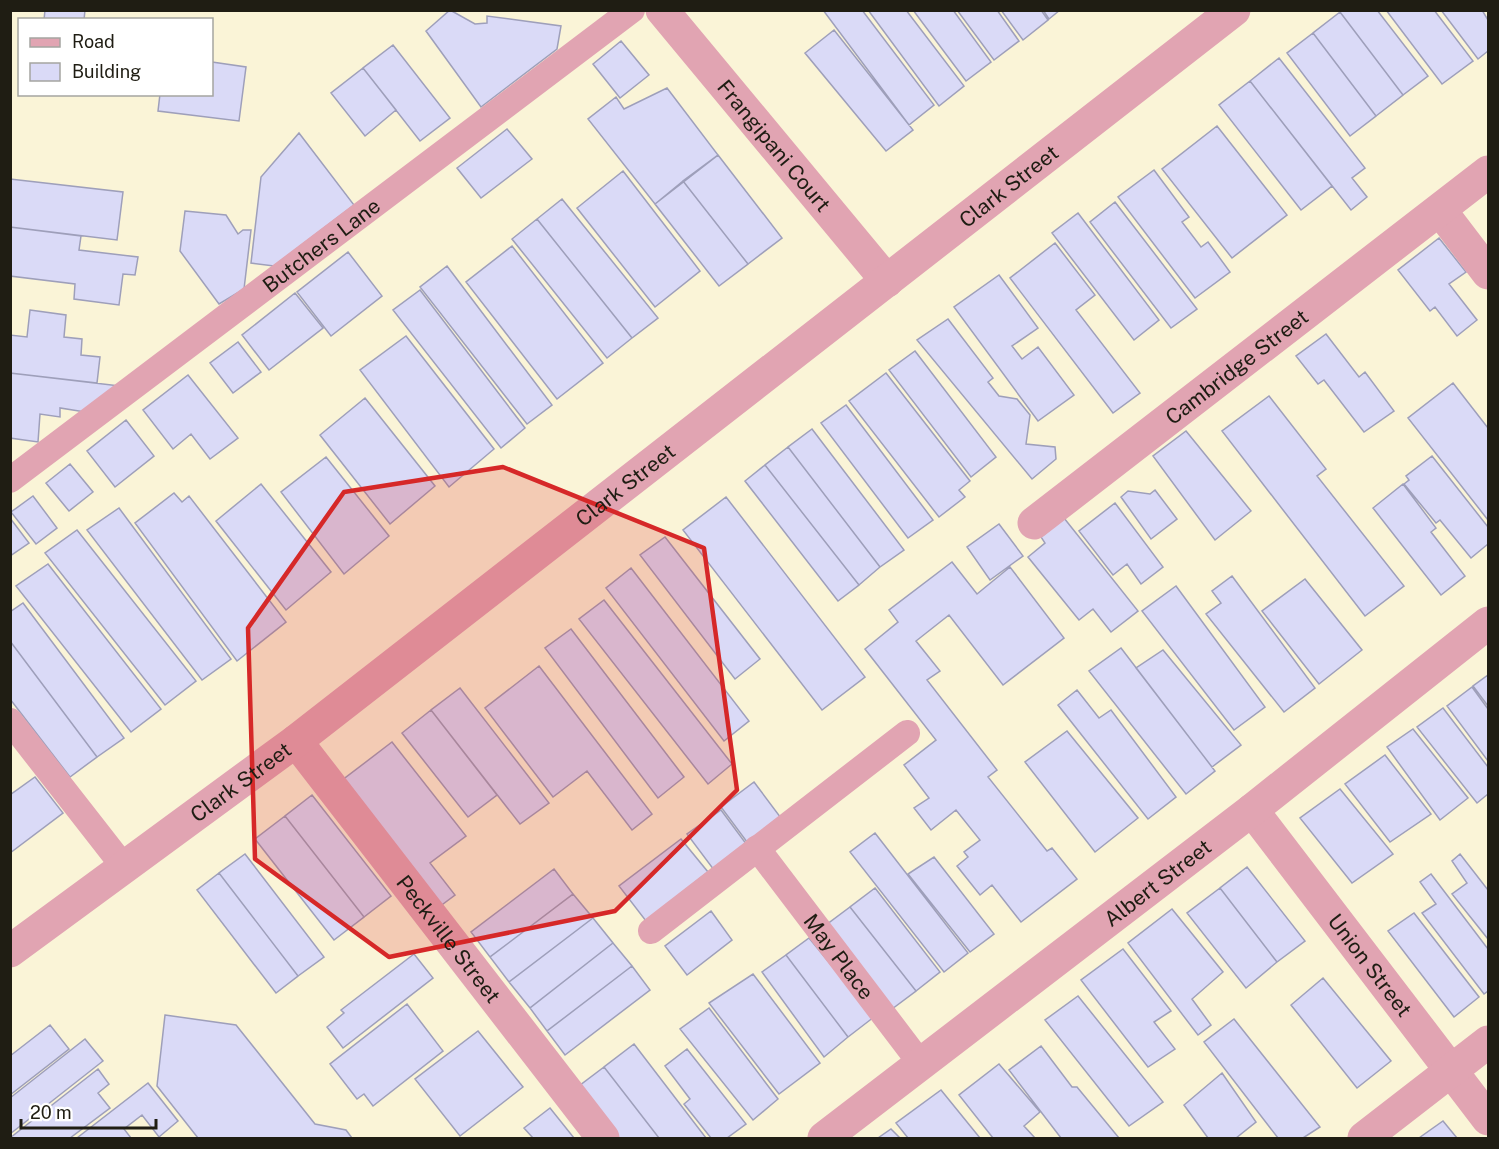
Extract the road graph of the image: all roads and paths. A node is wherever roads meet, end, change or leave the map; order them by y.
1 (632, 10) edge
2 (662, 10) edge
3 (1234, 10) edge
4 (1488, 172) edge
5 (1440, 210) junction
6 (1488, 273) edge
7 (886, 280) junction
8 (10, 480) edge
9 (1034, 523) dead end
10 (1488, 623) edge
11 (10, 721) edge
12 (907, 733) dead end
13 (296, 741) junction
14 (1252, 810) junction
15 (757, 848) junction
16 (124, 867) junction
17 (651, 931) dead end
18 (10, 951) edge
19 (1488, 1042) edge
20 (921, 1064) junction
21 (1451, 1070) junction
22 (1488, 1119) edge
23 (603, 1138) edge
24 (824, 1138) edge
25 (1364, 1138) edge

1 - 8 lane, Butchers Lane
2 - 7 street, Frangipani Court
3 - 7 street, Clark Street
4 - 5 street, Cambridge Street
5 - 6 street
5 - 9 street, Cambridge Street
7 - 13 street, Clark Street
10 - 14 street, Albert Street
11 - 16 lane
12 - 15 lane
13 - 16 street, Clark Street
13 - 23 street, Peckville Street
14 - 20 street, Albert Street
14 - 21 street, Union Street
15 - 17 lane
15 - 20 lane, May Place
16 - 18 street, Clark Street
19 - 21 street
20 - 24 street, Albert Street
21 - 22 street, Union Street
21 - 25 street

